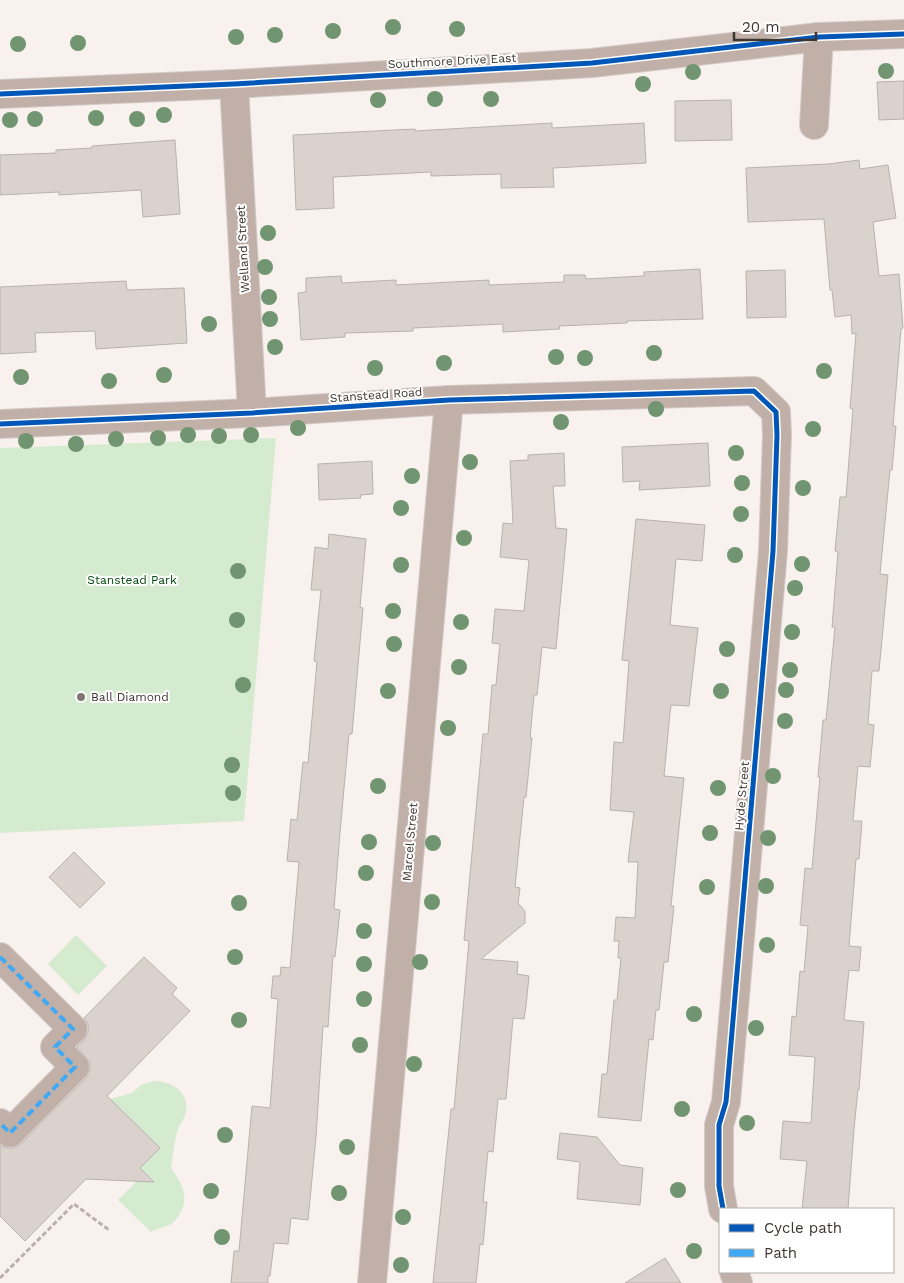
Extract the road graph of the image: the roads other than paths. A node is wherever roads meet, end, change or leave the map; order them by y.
1 (904, 34) edge
2 (819, 37) junction
3 (234, 84) junction
4 (0, 94) edge
5 (814, 125) dead end
6 (754, 391) joint
7 (449, 400) junction
8 (252, 414) junction
9 (0, 424) edge
10 (0, 957) edge
11 (0, 1123) edge
12 (723, 1208) edge
13 (372, 1283) edge

1 - 2 street, Southmore Drive East
2 - 3 street, Southmore Drive East
2 - 5 street
3 - 4 street, Southmore Drive East
3 - 8 street, Welland Street
6 - 7 street, Stanstead Road
6 - 12 street, Hyde Street
7 - 8 street, Stanstead Road
7 - 13 street, Marcel Street
8 - 9 street, Stanstead Road
10 - 11 street

